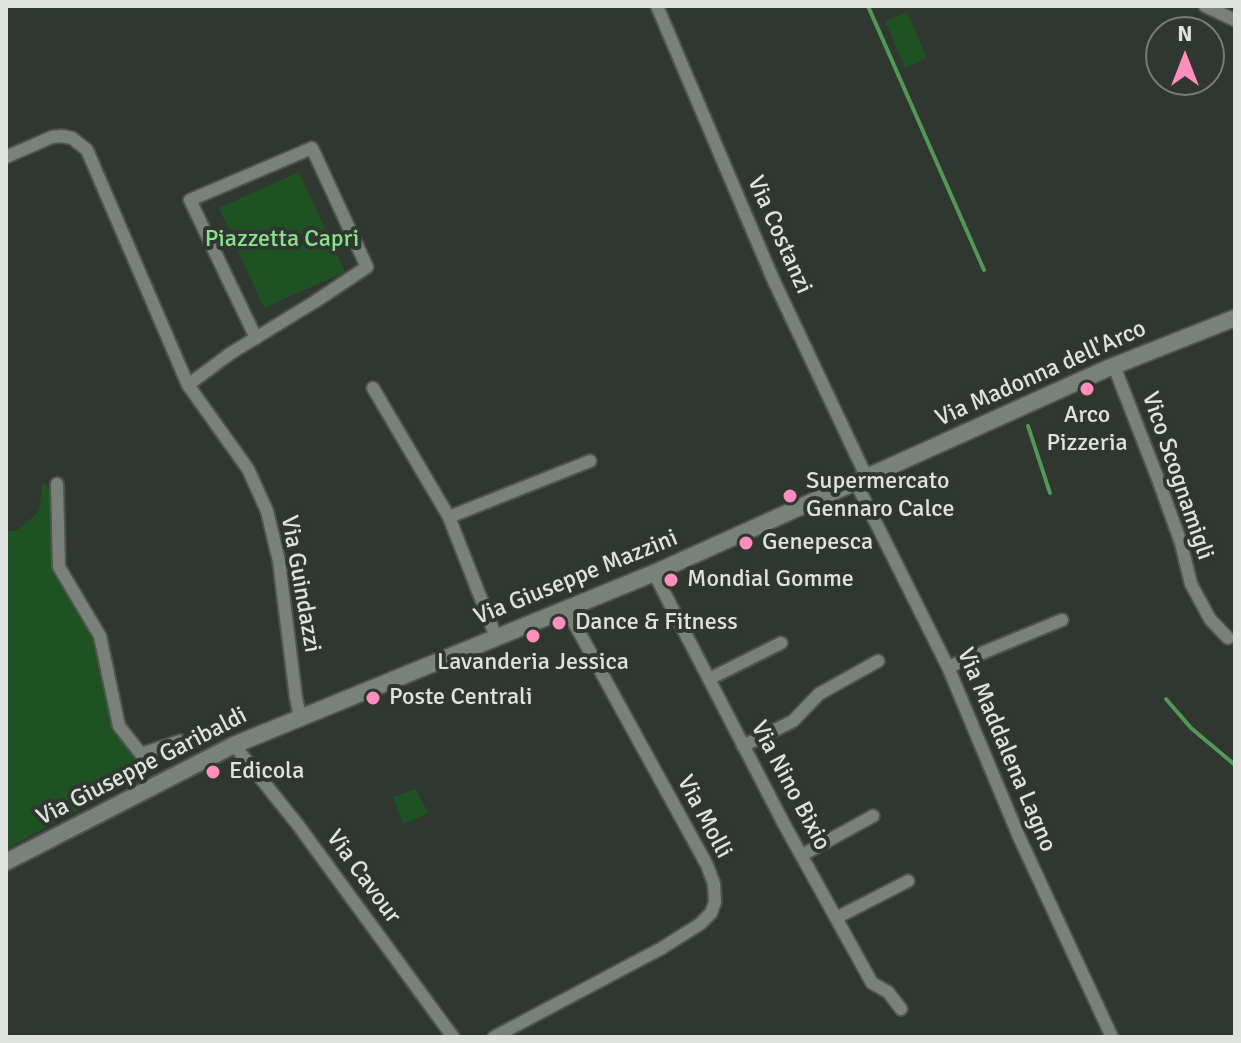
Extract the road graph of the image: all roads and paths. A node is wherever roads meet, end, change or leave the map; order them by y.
1 (657, 6) edge
2 (1205, 6) edge
3 (1235, 20) edge
4 (6, 157) edge
5 (1235, 318) edge
6 (256, 338) junction
7 (1114, 366) junction
8 (188, 385) junction
9 (373, 388) dead end
10 (590, 461) dead end
11 (862, 481) junction
12 (57, 484) dead end
13 (449, 517) junction
14 (654, 573) junction
15 (567, 610) junction
16 (1062, 620) dead end
17 (496, 637) junction
18 (1228, 638) dead end
19 (781, 643) dead end
20 (878, 661) dead end
21 (948, 667) junction
22 (709, 679) junction
23 (300, 716) junction
24 (180, 741) dead end
25 (234, 745) junction
26 (743, 746) junction
27 (873, 816) dead end
28 (802, 855) junction
29 (6, 862) edge
30 (908, 881) dead end
31 (836, 918) junction
32 (901, 1009) dead end
33 (453, 1037) edge
34 (494, 1037) edge
35 (1112, 1037) edge

1 - 11 street, Via Costanzi
2 - 3 street
4 - 8 street, Via Guindazzi
5 - 7 main road, Via Madonna dell'Arco
6 - 6 street
6 - 8 street
7 - 11 main road, Via Madonna dell'Arco
7 - 18 street, Vico Scognamigli
8 - 23 street, Via Guindazzi
9 - 13 street
10 - 13 street
11 - 14 main road, Via Giuseppe Mazzini
11 - 21 street, Via Maddalena Lagno
12 - 24 street
13 - 17 street
14 - 15 main road, Via Giuseppe Mazzini
14 - 22 street, Via Nino Bixio
15 - 17 main road, Via Giuseppe Mazzini
15 - 34 street, Via Molli
16 - 21 street
17 - 23 main road, Via Giuseppe Mazzini
19 - 22 street
20 - 26 street
21 - 35 street, Via Maddalena Lagno
22 - 26 street, Via Nino Bixio
23 - 25 main road, Via Giuseppe Garibaldi
25 - 29 main road, Via Giuseppe Garibaldi
25 - 33 street, Via Cavour
26 - 28 street, Via Nino Bixio
27 - 28 street
28 - 31 street, Via Nino Bixio
30 - 31 street
31 - 32 street, Via Nino Bixio

